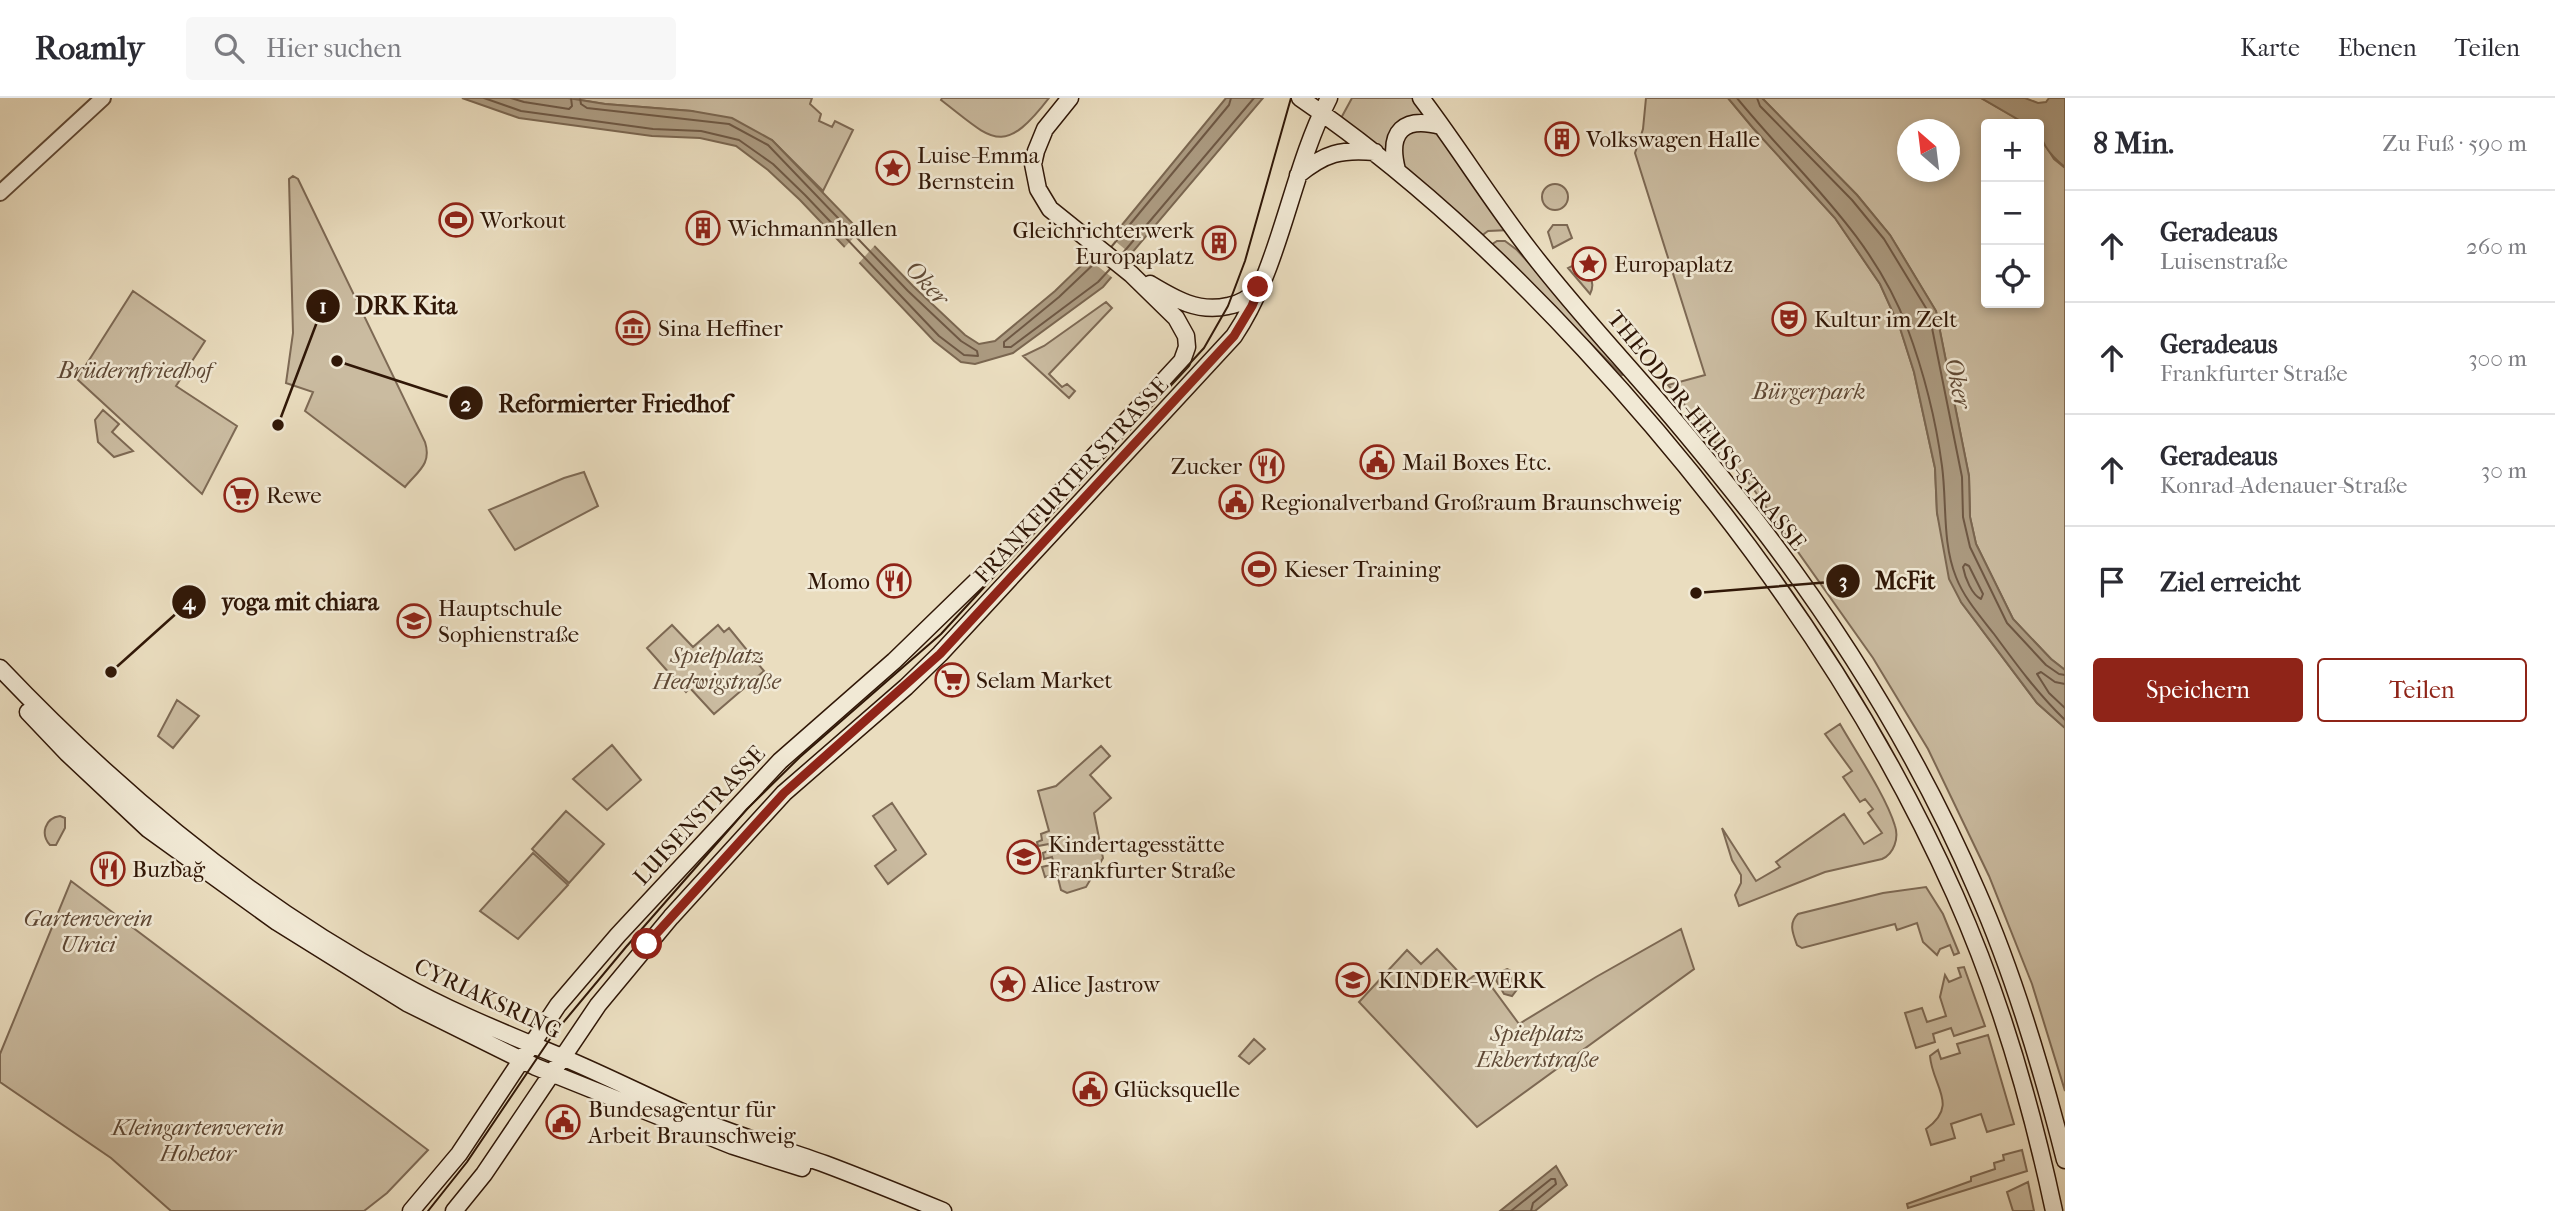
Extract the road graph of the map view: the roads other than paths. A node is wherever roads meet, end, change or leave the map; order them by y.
1 (103, 98) edge
2 (1070, 98) edge
3 (1300, 98) edge
4 (1421, 98) edge
5 (1325, 105) edge
6 (1441, 125) junction
7 (1375, 152) junction
8 (1397, 170) junction
9 (1298, 175) junction
10 (0, 192) edge
11 (1128, 271) junction
12 (1262, 282) junction
13 (921, 635) joint
14 (930, 664) joint
15 (0, 668) edge
16 (0, 681) edge
17 (62, 738) junction
18 (531, 1045) junction
19 (561, 1057) junction
20 (521, 1060) junction
21 (551, 1073) junction
22 (2065, 1160) edge
23 (411, 1211) edge
24 (454, 1211) edge
25 (919, 1211) edge
26 (943, 1211) edge
27 (2054, 1211) edge

1 - 10 street
2 - 11 main road
3 - 5 main road
4 - 6 main road, THEODOR-HEUSS-STRASSE
5 - 7 main road, THEODOR-HEUSS-STRASSE
5 - 9 main road, FRANKFURTER STRASSE
6 - 8 main road
6 - 22 main road, THEODOR-HEUSS-STRASSE
7 - 8 main road, THEODOR-HEUSS-STRASSE
7 - 9 main road
8 - 27 main road, THEODOR-HEUSS-STRASSE
9 - 12 main road, FRANKFURTER STRASSE
11 - 12 main road
11 - 13 main road, FRANKFURTER STRASSE
12 - 14 main road, FRANKFURTER STRASSE
13 - 18 main road, LUISENSTRASSE
14 - 19 main road, LUISENSTRASSE
15 - 17 main road
16 - 17 main road
17 - 18 main road, CYRIAKSRING
17 - 20 main road, CYRIAKSRING
18 - 19 main road, CYRIAKSRING
18 - 20 main road, LUISENSTRASSE
19 - 21 main road, LUISENSTRASSE
19 - 26 main road, CYRIAKSRING
20 - 21 main road, CYRIAKSRING
20 - 23 main road, LUISENSTRASSE
21 - 24 main road, LUISENSTRASSE
21 - 25 main road, CYRIAKSRING

